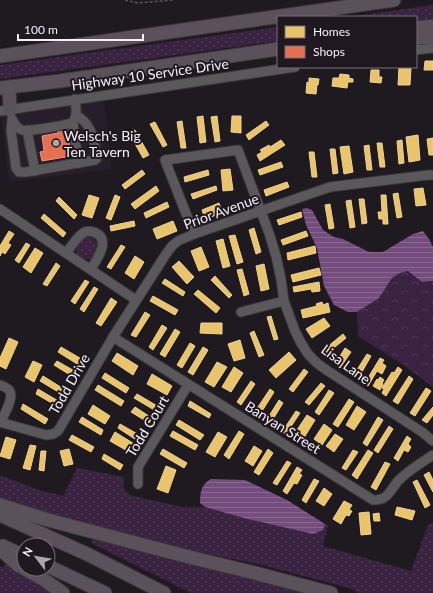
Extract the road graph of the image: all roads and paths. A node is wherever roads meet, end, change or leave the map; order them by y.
1 (125, 0) edge
2 (173, 0) edge
3 (394, 0) edge
4 (281, 16) edge
5 (277, 17) edge
6 (433, 26) edge
7 (417, 28) edge
8 (433, 37) edge
9 (417, 38) edge
10 (433, 48) edge
11 (277, 49) edge
12 (417, 50) edge
13 (0, 56) edge
14 (288, 68) edge
15 (4, 88) edge
16 (75, 99) junction
17 (7, 114) edge
18 (74, 119) junction
19 (24, 130) junction
20 (78, 163) junction
21 (35, 170) junction
22 (433, 176) edge
23 (0, 209) edge
24 (261, 211) junction
25 (194, 234) junction
26 (66, 253) junction
27 (90, 269) junction
28 (136, 300) junction
29 (284, 301) junction
30 (242, 312) dead end
31 (113, 337) junction
32 (0, 385) edge
33 (188, 385) junction
34 (0, 422) edge
35 (433, 441) edge
36 (433, 455) edge
37 (138, 484) dead end
38 (0, 505) edge
39 (0, 515) edge
40 (0, 545) edge
41 (0, 549) edge
42 (16, 552) edge
43 (16, 563) edge
44 (56, 570) edge
45 (39, 577) edge
46 (63, 593) edge
47 (105, 593) edge
48 (164, 593) edge
49 (331, 593) edge

1 - 2 path
3 - 4 highway
5 - 13 highway
6 - 7 highway
8 - 9 highway
10 - 12 street
11 - 15 highway
14 - 16 street, Highway 10 Service Drive
15 - 17 highway
16 - 17 street, Highway 10 Service Drive
16 - 18 street
17 - 19 street
17 - 21 street
18 - 19 street
18 - 20 street
18 - 20 street
19 - 21 street
20 - 21 street
22 - 24 street, Prior Avenue
23 - 26 street
24 - 25 street, Prior Avenue
24 - 25 street, Lisa Lane
24 - 29 street, Lisa Lane
25 - 28 street, Prior Avenue
26 - 27 street
26 - 27 street
27 - 28 street
28 - 31 street, Todd Drive
29 - 30 street
29 - 35 street, Lisa Lane
31 - 33 street, Banyan Street
31 - 34 street, Todd Drive
32 - 34 street, Todd Drive
33 - 36 street, Banyan Street
33 - 37 street, Todd Court
38 - 49 highway
39 - 48 highway
40 - 42 highway
41 - 43 highway
44 - 47 highway
45 - 46 highway

